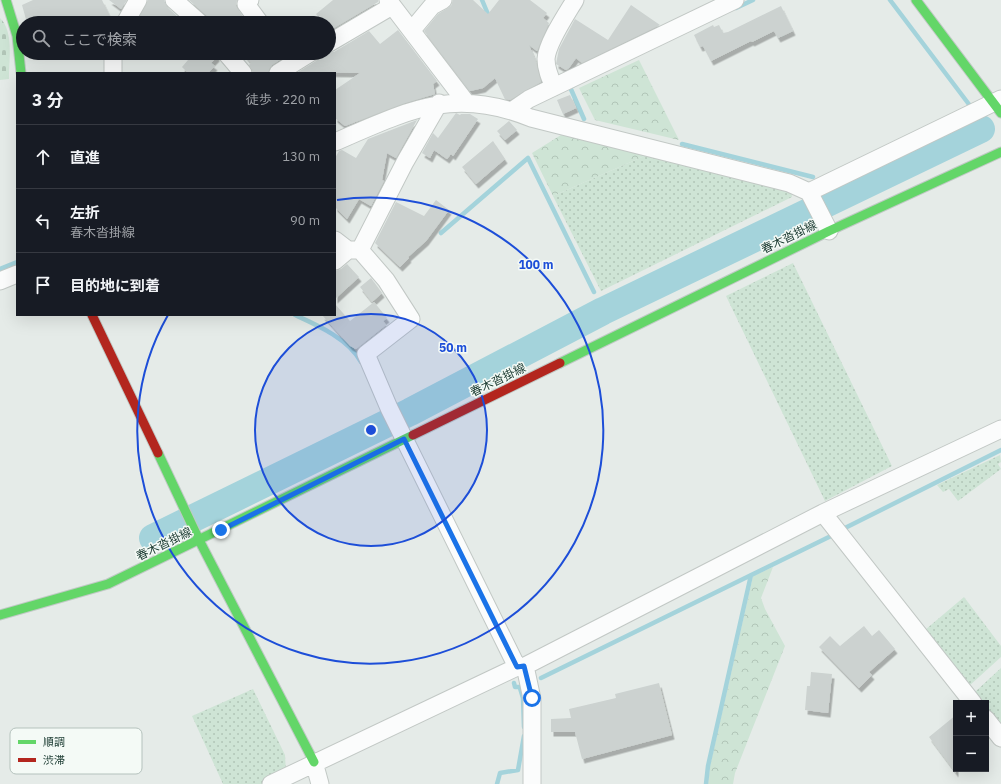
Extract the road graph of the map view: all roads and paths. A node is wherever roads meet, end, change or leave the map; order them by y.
1 (6, 0) edge
2 (138, 0) edge
3 (174, 0) edge
4 (250, 0) edge
5 (443, 0) edge
6 (574, 0) edge
7 (735, 0) edge
8 (916, 0) edge
9 (390, 3) edge
10 (129, 16) edge
11 (192, 16) edge
12 (255, 16) edge
13 (16, 26) edge
14 (412, 30) junction
15 (336, 38) edge
16 (20, 60) edge
17 (113, 60) edge
18 (232, 60) edge
19 (21, 72) edge
20 (113, 72) edge
21 (242, 72) edge
22 (554, 87) junction
23 (466, 101) junction
24 (439, 103) junction
25 (998, 105) edge
26 (513, 110) junction
27 (336, 142) edge
28 (1001, 152) edge
29 (809, 192) junction
30 (829, 231) junction
31 (348, 247) edge
32 (336, 260) edge
33 (16, 274) edge
34 (0, 281) edge
35 (92, 316) edge
36 (1001, 429) edge
37 (404, 439) junction
38 (823, 513) junction
39 (199, 540) junction
40 (0, 615) edge
41 (521, 667) junction
42 (971, 700) edge
43 (989, 723) edge
44 (1001, 738) edge
45 (314, 762) junction
46 (271, 784) edge
47 (320, 784) edge
48 (532, 784) edge

1 - 13 main road
2 - 10 street
3 - 11 street
4 - 12 street
5 - 14 street
6 - 22 street
7 - 22 street
8 - 25 main road
9 - 14 street
9 - 15 street
14 - 23 street
16 - 19 main road
17 - 20 street
18 - 21 street
22 - 26 street
23 - 24 street
23 - 26 street
24 - 27 street
24 - 31 street
25 - 29 street
26 - 29 street
28 - 30 main road, 春木沓掛線
29 - 30 street
30 - 37 main road, 春木沓掛線
31 - 32 street
31 - 37 street
33 - 34 street
35 - 39 main road
36 - 38 street
37 - 39 main road, 春木沓掛線
37 - 41 street
38 - 41 street
38 - 42 street
39 - 40 main road, 春木沓掛線
39 - 45 main road
41 - 45 street
41 - 48 street
43 - 44 street
45 - 46 street
45 - 47 street

